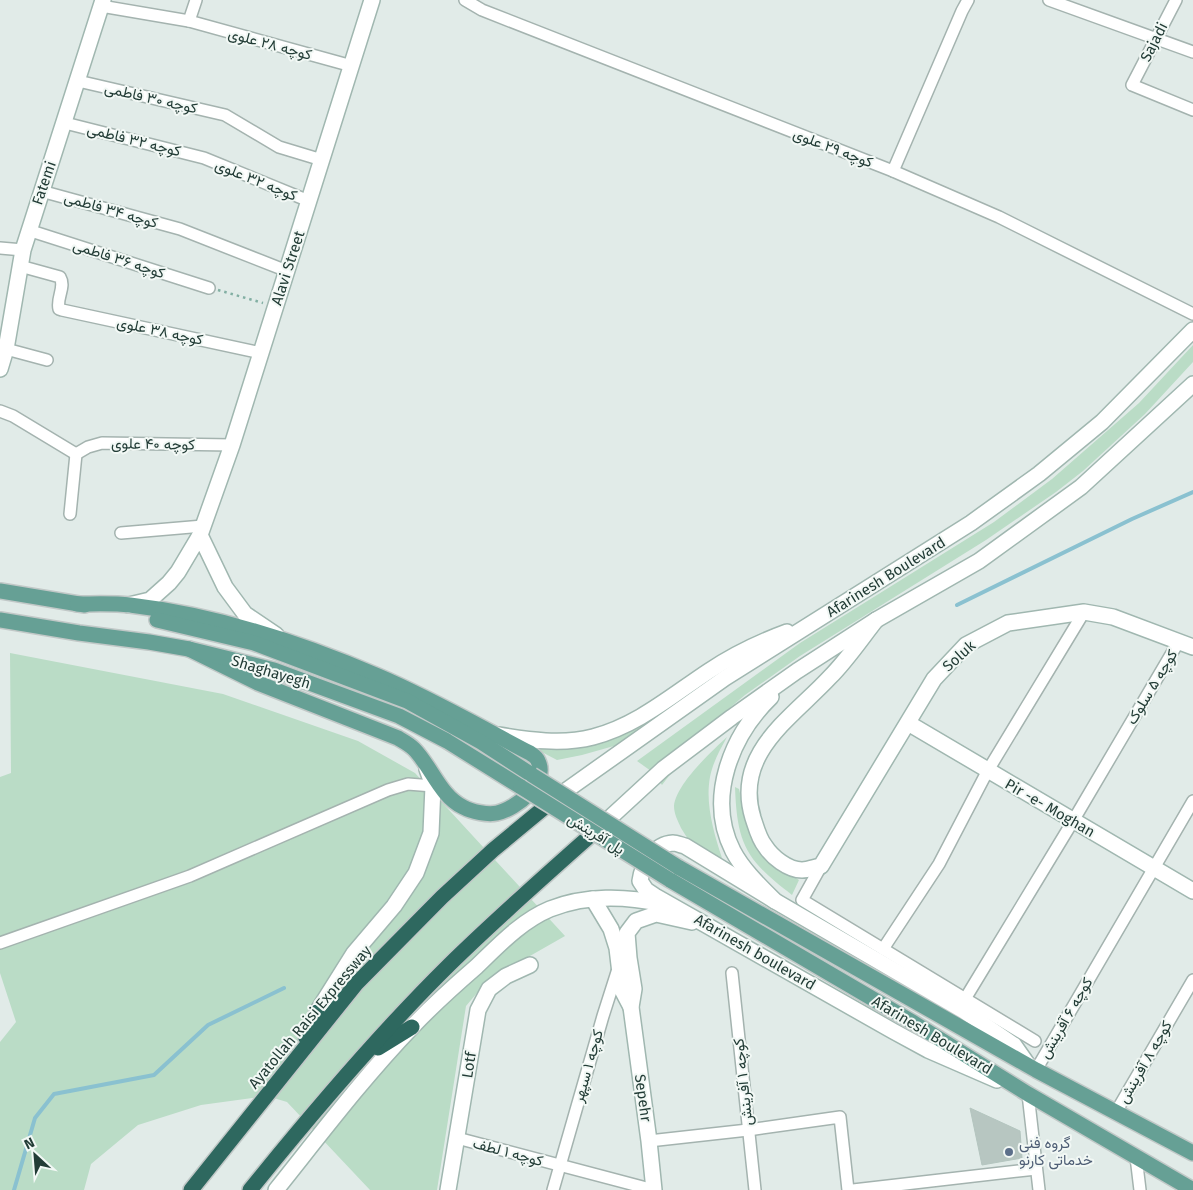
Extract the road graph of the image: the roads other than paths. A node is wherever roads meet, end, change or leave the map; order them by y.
1 (196, 0) edge
2 (372, 0) edge
3 (465, 0) edge
4 (968, 0) edge
5 (1049, 0) edge
6 (1176, 0) edge
7 (102, 3) edge
8 (189, 21) junction
9 (1156, 38) junction
10 (1193, 52) edge
11 (352, 66) junction
12 (78, 81) junction
13 (1193, 110) edge
14 (64, 123) junction
15 (204, 158) joint
16 (322, 160) junction
17 (893, 171) junction
18 (42, 191) junction
19 (309, 201) junction
20 (28, 230) junction
21 (0, 248) edge
22 (23, 250) junction
23 (20, 266) junction
24 (287, 271) junction
25 (210, 288) road end
26 (1193, 314) edge
27 (1193, 330) edge
28 (6, 349) junction
29 (261, 353) junction
30 (47, 360) dead end
31 (0, 369) edge
32 (1193, 384) edge
33 (0, 411) edge
34 (232, 445) junction
35 (76, 454) junction
36 (70, 514) dead end
37 (202, 530) junction
38 (120, 533) dead end
39 (0, 591) edge
40 (77, 604) junction
41 (129, 605) junction
42 (1084, 612) junction
43 (0, 620) edge
44 (819, 620) junction
45 (876, 620) junction
46 (279, 638) junction
47 (1186, 644) edge
48 (189, 649) junction
49 (797, 671) junction
50 (908, 723) junction
51 (496, 735) junction
52 (425, 763) junction
53 (987, 772) junction
54 (532, 775) joint
55 (433, 786) junction
56 (522, 787) joint
57 (558, 797) joint
58 (1193, 801) edge
59 (1073, 821) junction
60 (600, 826) joint
61 (678, 866) joint
62 (821, 866) junction
63 (1153, 868) junction
64 (670, 880) joint
65 (1193, 892) edge
66 (593, 899) junction
67 (775, 901) junction
68 (675, 907) junction
69 (710, 926) junction
70 (0, 943) edge
71 (883, 949) junction
72 (530, 965) dead end
73 (619, 967) junction
74 (732, 974) dead end
75 (1193, 980) edge
76 (965, 999) junction
77 (631, 1006) junction
78 (317, 1012) joint
79 (412, 1026) junction
80 (1035, 1041) dead end
81 (297, 1057) junction
82 (359, 1060) junction
83 (1032, 1067) junction
84 (1028, 1094) junction
85 (1116, 1112) junction
86 (748, 1130) junction
87 (457, 1138) junction
88 (649, 1141) junction
89 (1193, 1153) edge
90 (1136, 1157) junction
91 (560, 1165) junction
92 (1036, 1169) junction
93 (939, 1185) edge
94 (191, 1190) edge
95 (250, 1190) edge
96 (276, 1190) edge
97 (448, 1190) edge
98 (553, 1190) edge
99 (654, 1190) edge
100 (754, 1190) edge
101 (848, 1190) edge
102 (853, 1190) edge
103 (1039, 1190) edge
104 (1140, 1190) edge
105 (1193, 1190) edge

1 - 8 street
2 - 11 main road, Alavi Street
3 - 17 street, کوچه ۲۹ علوی
4 - 17 street
5 - 9 street
6 - 9 street, Sajadi
7 - 8 street, کوچه ۲۸ علوی
7 - 12 main road, Fatemi
8 - 11 street, کوچه ۲۸ علوی
9 - 10 street
9 - 13 street, Sajadi
11 - 16 main road, Alavi Street
12 - 14 main road, Fatemi
12 - 16 street, کوچه ۳۰ فاطمی
14 - 15 street, کوچه ۳۲ فاطمی
14 - 18 main road, Fatemi
15 - 19 street, کوچه ۳۲ علوی
16 - 19 main road, Alavi Street
17 - 26 street, کوچه ۲۹ علوی
18 - 20 main road, Fatemi
18 - 24 street, کوچه ۳۴ فاطمی
19 - 24 main road, Alavi Street
20 - 22 main road, Fatemi
20 - 25 street, کوچه ۳۶ فاطمی
21 - 22 street
22 - 23 main road, Fatemi
23 - 28 main road, Fatemi
23 - 29 street, کوچه ۳۸ علوی
24 - 29 main road, Alavi Street
27 - 44 main road, Afarinesh Boulevard
28 - 30 street
28 - 31 main road, Fatemi
29 - 34 main road, Alavi Street
32 - 45 main road, Afarinesh Boulevard
33 - 35 street
34 - 35 street, کوچه ۴۰ علوی
34 - 37 main road, Alavi Street
35 - 36 street
37 - 38 street
37 - 41 main road, Alavi Street
37 - 46 main road
39 - 40 main road, Shaghayegh
40 - 41 main road, Shaghayegh
40 - 54 main road, Shaghayegh
41 - 46 main road, Shaghayegh
42 - 47 main road, Soluk
42 - 50 main road, Soluk
42 - 53 street
43 - 48 main road, Shaghayegh
44 - 51 main road
44 - 57 main road, Afarinesh Boulevard
45 - 49 main road, Afarinesh Boulevard
45 - 62 main road
46 - 51 main road, Shaghayegh
47 - 59 street, کوچه ۵ سلوک
48 - 52 main road, Shaghayegh
48 - 56 main road, Shaghayegh
49 - 60 main road, Afarinesh Boulevard
49 - 67 main road
50 - 53 main road, Pir -e- Moghan
50 - 62 main road, Soluk
51 - 52 main road, Shaghayegh
52 - 55 main road
53 - 59 main road, Pir -e- Moghan
53 - 71 street
54 - 61 main road, پل آفرینش, bridge
55 - 70 street
55 - 78 main road
56 - 64 main road, پل آفرینش, bridge
57 - 81 highway, Ayatollah Raisi Expressway
58 - 63 street, کوچه ۶ آفرینش
59 - 63 main road, Pir -e- Moghan
59 - 76 street, کوچه ۵ سلوک
60 - 82 highway
61 - 83 main road, Afarinesh Boulevard
62 - 71 street
63 - 65 main road, Pir -e- Moghan
63 - 83 street, کوچه ۶ آفرینش
64 - 84 main road, Afarinesh Boulevard
66 - 68 main road
66 - 73 main road, Sepehr
66 - 79 main road
67 - 68 main road, Afarinesh boulevard
67 - 83 main road, Afarinesh Boulevard
68 - 69 main road, Afarinesh boulevard
69 - 77 main road, Sepehr
69 - 84 main road, Afarinesh boulevard
71 - 76 street
72 - 87 main road, Lotf
73 - 77 main road, Sepehr
73 - 91 street, کوچه ۱ سپهر
74 - 86 street, کوچه ۱ آفرینش
75 - 85 street, کوچه ۸ آفرینش
76 - 80 street
77 - 88 main road, Sepehr
78 - 81 highway
79 - 82 highway
79 - 96 main road
81 - 94 highway, Ayatollah Raisi Expressway
82 - 95 highway
83 - 85 main road, Afarinesh Boulevard
84 - 90 main road, Afarinesh Boulevard
84 - 92 street
85 - 89 main road, Afarinesh Boulevard
86 - 88 street
86 - 100 street, کوچه ۱ آفرینش
86 - 101 street
87 - 91 street, کوچه ۱ لطف
87 - 97 main road, Lotf
88 - 99 main road, Sepehr
90 - 104 street
90 - 105 main road, Afarinesh Boulevard
91 - 98 street, کوچه ۱ سپهر
91 - 99 street, کوچه ۱ لطف
92 - 93 street
92 - 103 street
93 - 102 street

